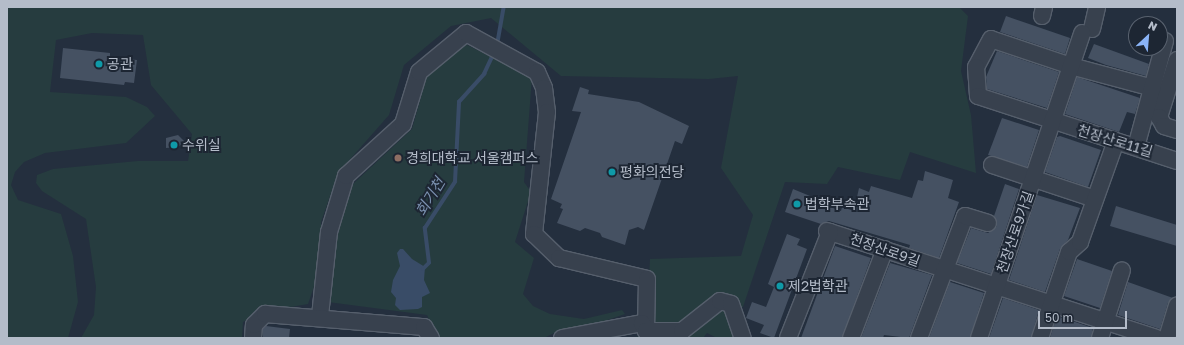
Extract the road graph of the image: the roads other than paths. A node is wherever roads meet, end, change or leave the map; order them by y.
1 (1097, 7) edge
2 (1161, 56) edge
3 (1177, 60) edge
4 (1070, 66) junction
5 (1153, 88) junction
6 (1052, 122) junction
7 (1177, 130) edge
8 (1116, 141) junction
9 (1136, 147) junction
10 (1177, 161) edge
11 (992, 165) dead end
12 (1033, 179) junction
13 (1095, 200) junction
14 (988, 223) dead end
15 (885, 249) junction
16 (943, 270) junction
17 (1122, 270) dead end
18 (998, 285) junction
19 (1052, 304) junction
20 (1177, 306) edge
21 (320, 316) junction
22 (1106, 321) junction
23 (646, 331) junction
24 (253, 338) edge
25 (431, 338) edge
26 (562, 338) edge
27 (743, 338) edge
28 (788, 338) edge
29 (851, 338) edge
30 (919, 338) edge
31 (979, 338) edge
32 (1040, 338) edge
33 (1100, 338) edge
34 (1156, 338) edge
35 (1167, 338) edge

1 - 4 street, 천장산로9가길
2 - 5 street
3 - 7 street
4 - 5 street
4 - 6 street, 천장산로9가길
4 - 6 street
5 - 9 street
6 - 8 street, 천장산로11길
6 - 12 street, 천장산로9가길
8 - 9 street, 천장산로11길
8 - 13 street
9 - 10 street, 천장산로11길
11 - 12 street, 천장산로9가길
12 - 13 street, 천장산로9가길
12 - 18 street, 천장산로9가길
13 - 19 street
14 - 16 street
15 - 16 street, 천장산로9길
15 - 28 street, 천장산로9길
15 - 29 street
16 - 18 street, 천장산로9길
16 - 30 street
17 - 22 street
18 - 19 street, 천장산로9길
18 - 31 street, 천장산로9가길
19 - 22 street, 천장산로9길
19 - 32 street
20 - 35 street
21 - 23 street
21 - 24 street
21 - 25 street
22 - 33 street
22 - 34 street, 천장산로9길
23 - 26 street
23 - 27 street

